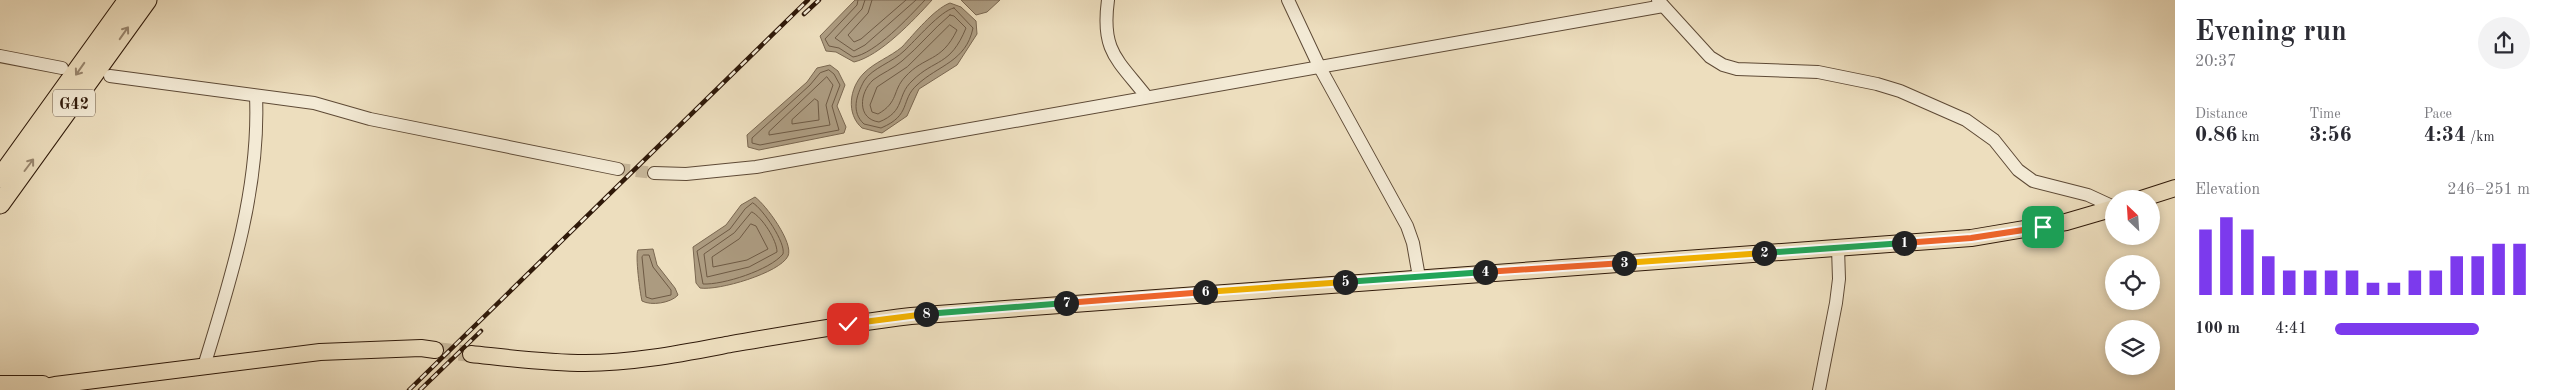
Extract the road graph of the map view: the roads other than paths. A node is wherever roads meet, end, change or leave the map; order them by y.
1 (128, 0) edge
2 (147, 0) edge
3 (1108, 0) edge
4 (1288, 0) edge
5 (1660, 3) edge
6 (0, 56) edge
7 (1319, 66) junction
8 (62, 68) dead end
9 (110, 76) dead end
10 (256, 96) junction
11 (1146, 96) junction
12 (618, 169) tunnel mouth
13 (654, 173) tunnel mouth
14 (0, 178) edge
15 (2175, 188) edge
16 (2160, 193) edge
17 (0, 204) edge
18 (2105, 204) edge
19 (2105, 211) edge
20 (1838, 248) junction
21 (1419, 277) junction
22 (435, 350) tunnel mouth
23 (471, 354) tunnel mouth
24 (204, 366) junction
25 (0, 384) edge
26 (55, 385) junction
27 (31, 390) edge
28 (1819, 390) edge

1 -> 14 highway, G42
17 -> 2 highway, G42
3 - 11 street
4 - 7 street
5 - 7 street
5 - 18 street
6 - 8 street
7 - 11 street
7 - 21 street
9 - 10 street
10 - 12 street
10 - 24 street
11 - 13 street
15 - 16 main road
19 - 20 main road
20 - 21 main road
20 - 28 street
21 - 23 main road
22 - 24 main road
24 - 26 main road
25 - 26 main road
26 - 27 main road

